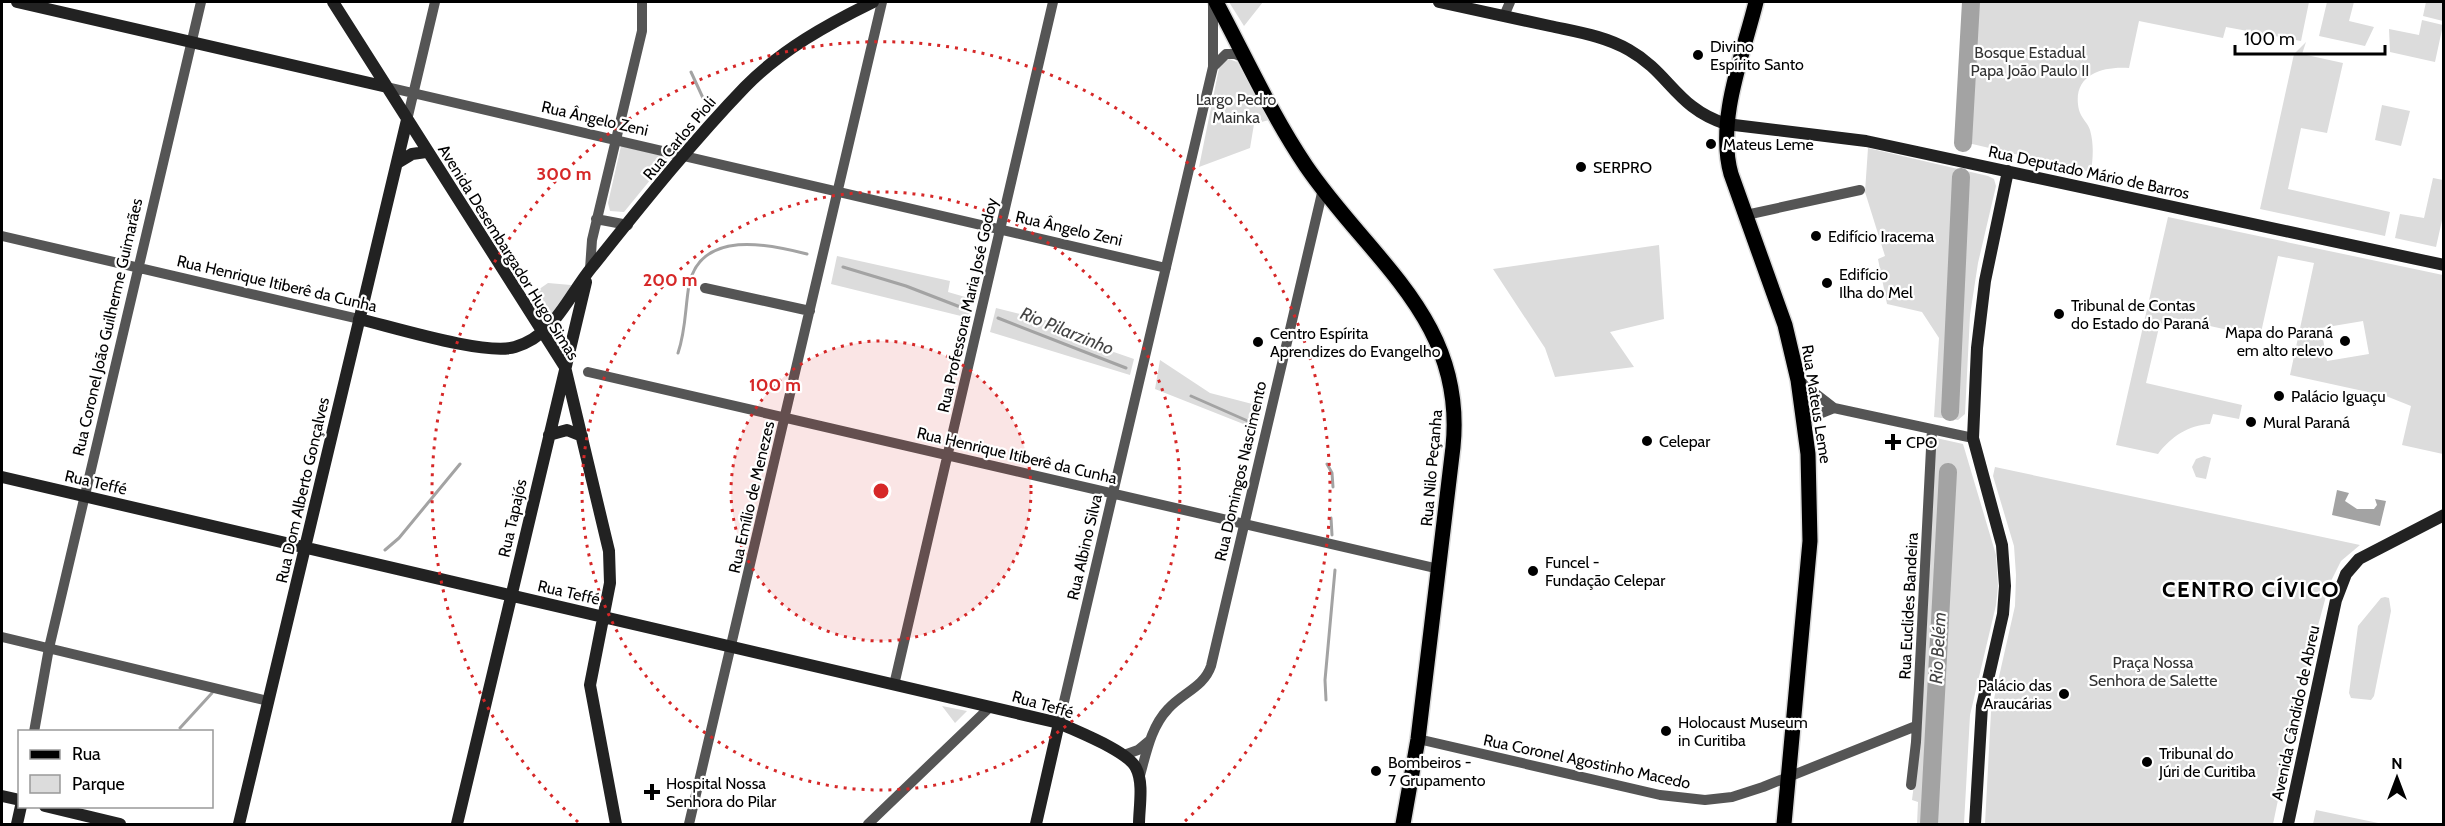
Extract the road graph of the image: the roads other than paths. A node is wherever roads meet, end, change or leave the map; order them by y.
1 (17, 2) edge
2 (201, 2) edge
3 (333, 2) edge
4 (435, 2) edge
5 (642, 2) edge
6 (873, 2) edge
7 (882, 2) edge
8 (1053, 2) edge
9 (1214, 2) edge
10 (1438, 2) edge
11 (1510, 2) edge
12 (1756, 2) edge
13 (1504, 16) junction
14 (192, 42) junction
15 (1246, 58) junction
16 (1213, 67) junction
17 (387, 87) junction
18 (413, 93) junction
19 (407, 120) junction
20 (1726, 123) junction
21 (616, 140) junction
22 (426, 152) junction
23 (685, 156) junction
24 (397, 163) junction
25 (2008, 171) junction
26 (1323, 189) junction
27 (1860, 190) dead end
28 (838, 191) junction
29 (1746, 215) junction
30 (596, 219) junction
31 (628, 225) junction
32 (1000, 229) junction
33 (2, 236) edge
34 (2444, 265) edge
35 (1166, 267) junction
36 (138, 268) junction
37 (590, 269) junction
38 (705, 288) dead end
39 (810, 311) junction
40 (359, 319) junction
41 (543, 331) junction
42 (565, 367) junction
43 (588, 372) dead end
44 (1798, 380) junction
45 (1834, 408) junction
46 (785, 418) junction
47 (1804, 420) junction
48 (1932, 429) junction
49 (549, 435) junction
50 (582, 436) junction
51 (1973, 438) junction
52 (948, 456) junction
53 (2, 477) edge
54 (1113, 494) junction
55 (85, 496) junction
56 (2444, 515) edge
57 (1245, 525) junction
58 (305, 547) junction
59 (1439, 569) junction
60 (511, 595) junction
61 (604, 617) junction
62 (2, 637) edge
63 (731, 646) junction
64 (49, 648) junction
65 (894, 685) junction
66 (268, 702) junction
67 (990, 707) junction
68 (1059, 723) junction
69 (1916, 726) junction
70 (34, 730) edge
71 (1418, 739) junction
72 (1150, 740) junction
73 (1124, 755) junction
74 (1789, 777) junction
75 (1139, 780) junction
76 (1911, 785) dead end
77 (2, 796) edge
78 (18, 800) edge
79 (21, 808) edge
80 (49, 808) edge
81 (17, 825) edge
82 (120, 825) edge
83 (239, 825) edge
84 (457, 825) edge
85 (616, 825) edge
86 (690, 825) edge
87 (868, 825) edge
88 (1036, 825) edge
89 (1139, 825) edge
90 (1403, 825) edge
91 (1784, 825) edge
92 (1975, 825) edge
93 (2288, 825) edge

1 - 14 main road, Rua Ângelo Zeni
2 - 14 street, Rua Coronel João Guilherme Guimarães
3 - 17 main road, Avenida Desembargador Hugo Simas
4 - 18 street, Rua Dom Alberto Gonçalves
5 - 21 street, Rua Tapajós
6 - 23 main road, Rua Carlos Pioli
7 - 28 street, Rua Emílio de Menezes
8 - 32 street, Rua Professora Maria José Godoy
9 - 15 main road, Rua Nilo Peçanha
9 - 16 street, Rua Albino Silva
10 - 13 main road
11 - 13 street
12 - 20 main road, Rua Mateus Leme
13 - 20 main road
14 - 17 main road, Rua Ângelo Zeni
14 - 36 street, Rua Coronel João Guilherme Guimarães
15 - 16 street
15 - 26 main road, Rua Nilo Peçanha
16 - 35 street, Rua Albino Silva
17 - 18 street, Rua Ângelo Zeni
17 - 19 main road, Avenida Desembargador Hugo Simas
18 - 19 street, Rua Dom Alberto Gonçalves
18 - 21 street, Rua Ângelo Zeni
19 - 22 main road, Avenida Desembargador Hugo Simas
19 - 24 main road, Rua Dom Alberto Gonçalves
20 - 25 main road, Rua Deputado Mário de Barros
20 - 29 main road, Rua Mateus Leme
21 - 23 street, Rua Ângelo Zeni
21 - 30 street, Rua Tapajós
22 - 24 main road
22 - 41 main road, Avenida Desembargador Hugo Simas
23 - 28 street, Rua Ângelo Zeni
23 - 31 main road, Rua Carlos Pioli
24 - 40 main road, Rua Dom Alberto Gonçalves
25 - 34 main road, Rua Deputado Mário de Barros
25 - 51 main road
26 - 57 street, Rua Domingos Nascimento
26 - 59 main road, Rua Nilo Peçanha
27 - 29 street
28 - 32 street, Rua Ângelo Zeni
28 - 39 street, Rua Emílio de Menezes
29 - 44 main road, Rua Mateus Leme
30 - 31 street
30 - 37 street, Rua Tapajós
31 - 37 main road, Rua Carlos Pioli
32 - 35 street, Rua Ângelo Zeni
32 - 52 street, Rua Professora Maria José Godoy
33 - 36 street, Rua Henrique Itiberê da Cunha
35 - 54 street, Rua Albino Silva
36 - 40 street, Rua Henrique Itiberê da Cunha
36 - 55 street, Rua Coronel João Guilherme Guimarães
37 - 41 main road, Rua Carlos Pioli
37 - 42 main road, Rua Tapajós
38 - 39 street
39 - 46 street, Rua Emílio de Menezes
40 - 41 main road, Rua Henrique Itiberê da Cunha
40 - 58 main road, Rua Dom Alberto Gonçalves
41 - 42 main road, Avenida Desembargador Hugo Simas
42 - 49 main road, Rua Tapajós
42 - 50 main road, Avenida Desembargador Hugo Simas
43 - 46 street, Rua Henrique Itiberê da Cunha
44 - 45 street
44 - 47 main road, Rua Mateus Leme
45 - 47 street
45 - 48 street
46 - 52 street, Rua Henrique Itiberê da Cunha
46 - 63 street, Rua Emílio de Menezes
47 - 74 main road, Rua Mateus Leme
48 - 51 street
48 - 69 street, Rua Euclides Bandeira
49 - 50 main road
49 - 60 main road, Rua Tapajós
50 - 61 main road, Avenida Desembargador Hugo Simas
51 - 92 main road
52 - 54 street, Rua Henrique Itiberê da Cunha
52 - 65 street, Rua Professora Maria José Godoy
53 - 55 main road, Rua Teffé
54 - 57 street, Rua Henrique Itiberê da Cunha
54 - 68 street, Rua Albino Silva
55 - 58 main road, Rua Teffé
55 - 64 street, Rua Coronel João Guilherme Guimarães
56 - 93 main road, Avenida Cândido de Abreu
57 - 59 street, Rua Henrique Itiberê da Cunha
57 - 72 street, Rua Domingos Nascimento
58 - 60 main road, Rua Teffé
58 - 66 main road, Rua Dom Alberto Gonçalves
59 - 71 main road, Rua Nilo Peçanha
60 - 61 main road, Rua Teffé
60 - 84 main road, Rua Tapajós
61 - 63 main road, Rua Teffé
61 - 85 main road, Avenida Desembargador Hugo Simas
62 - 64 street
63 - 65 main road, Rua Teffé
63 - 86 street, Rua Emílio de Menezes
64 - 66 street
64 - 70 street, Rua Coronel João Guilherme Guimarães
65 - 67 main road, Rua Teffé
66 - 83 main road, Rua Dom Alberto Gonçalves
67 - 68 main road, Rua Teffé
67 - 87 street
68 - 73 main road, Rua Teffé
68 - 88 main road, Rua Albino Silva
69 - 74 street, Rua Coronel Agostinho Macedo
69 - 76 street, Rua Euclides Bandeira
71 - 74 street, Rua Coronel Agostinho Macedo
71 - 90 main road, Rua Nilo Peçanha
72 - 73 street
72 - 75 street, Rua Domingos Nascimento
73 - 75 main road
74 - 91 main road, Rua Mateus Leme
75 - 89 main road, Rua Domingos Nascimento
77 - 78 main road
79 - 81 main road
80 - 82 main road

